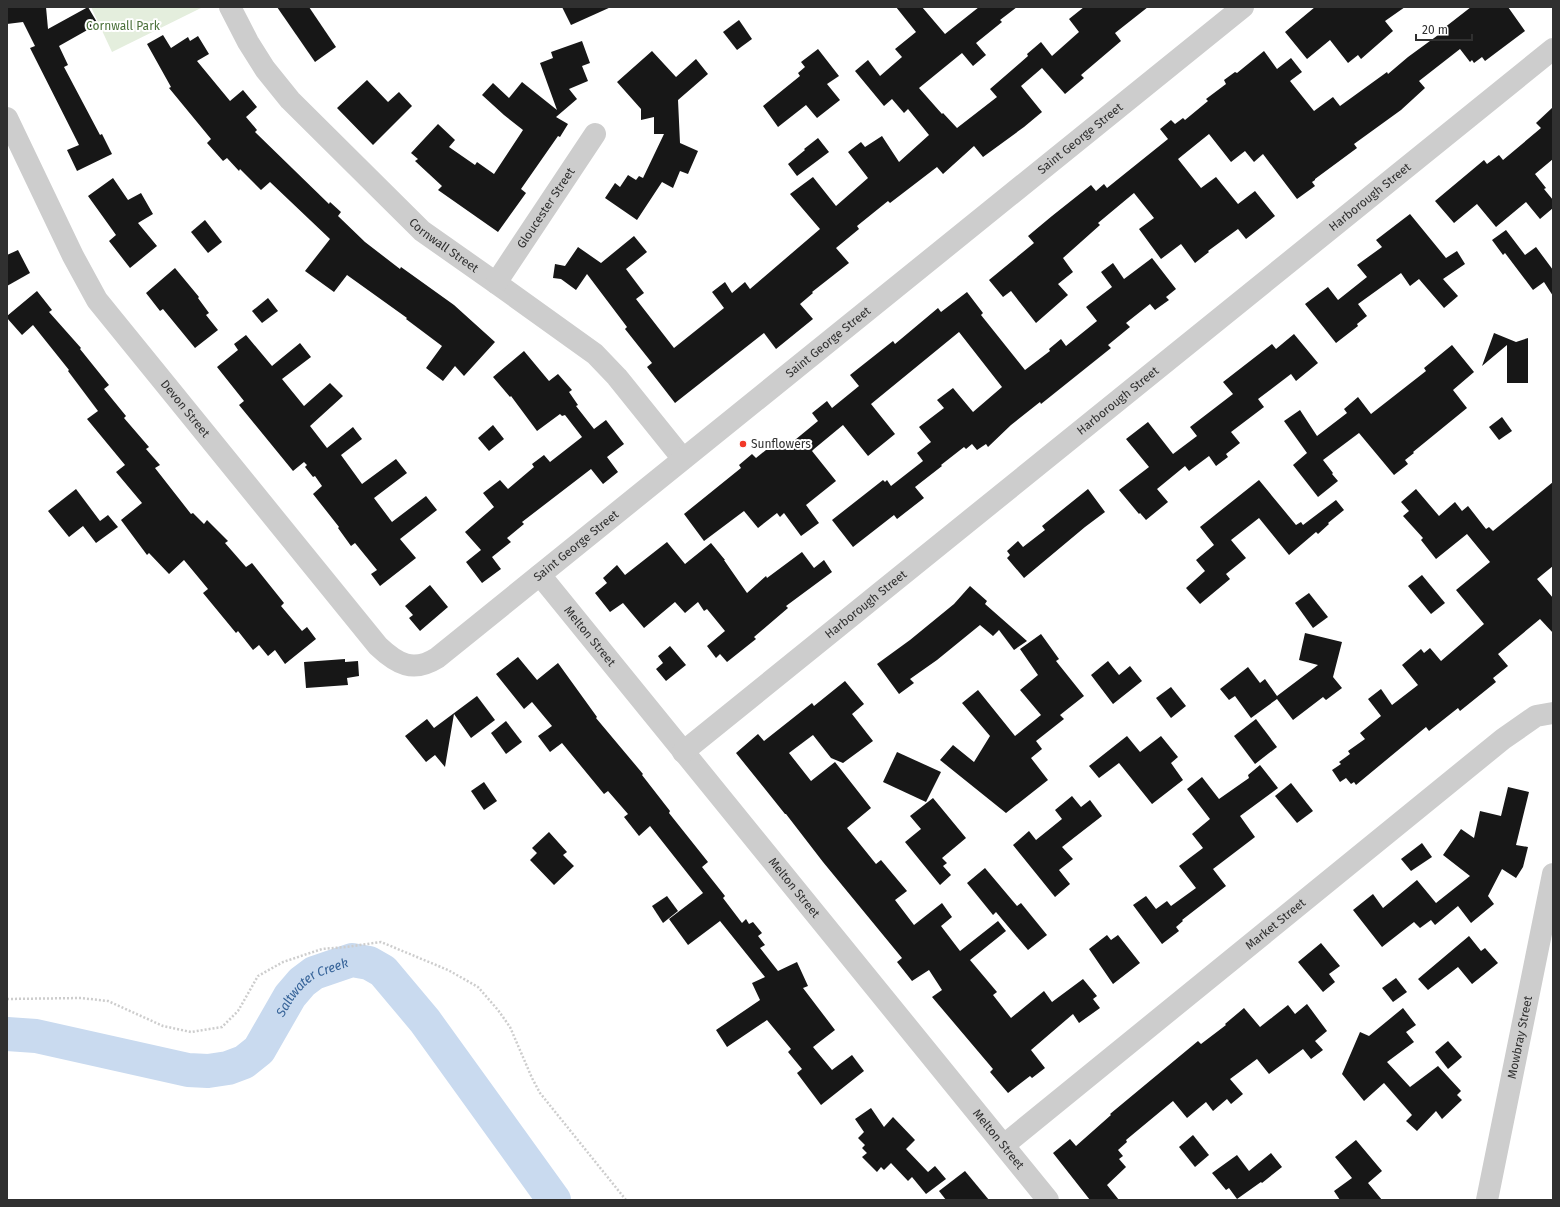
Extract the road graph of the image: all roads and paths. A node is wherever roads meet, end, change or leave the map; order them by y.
1 (230, 7) edge
2 (1243, 7) edge
3 (1553, 49) edge
4 (7, 118) edge
5 (595, 134) dead end
6 (496, 283) junction
7 (683, 459) junction
8 (540, 575) junction
9 (408, 666) joint
10 (1553, 713) edge
11 (683, 752) junction
12 (1553, 874) edge
13 (7, 999) edge
14 (1004, 1145) junction
15 (626, 1200) edge
16 (1048, 1200) edge
17 (1487, 1200) edge

1 - 6 street, Cornwall Street
2 - 7 street, Saint George Street
3 - 11 street, Harborough Street
4 - 9 street, Devon Street
5 - 6 street, Gloucester Street
6 - 7 street, Cornwall Street
7 - 8 street, Saint George Street
8 - 9 street, Saint George Street
8 - 11 street, Melton Street
10 - 14 street, Market Street
11 - 14 street, Melton Street
12 - 17 street, Mowbray Street
13 - 15 path
14 - 16 street, Melton Street

